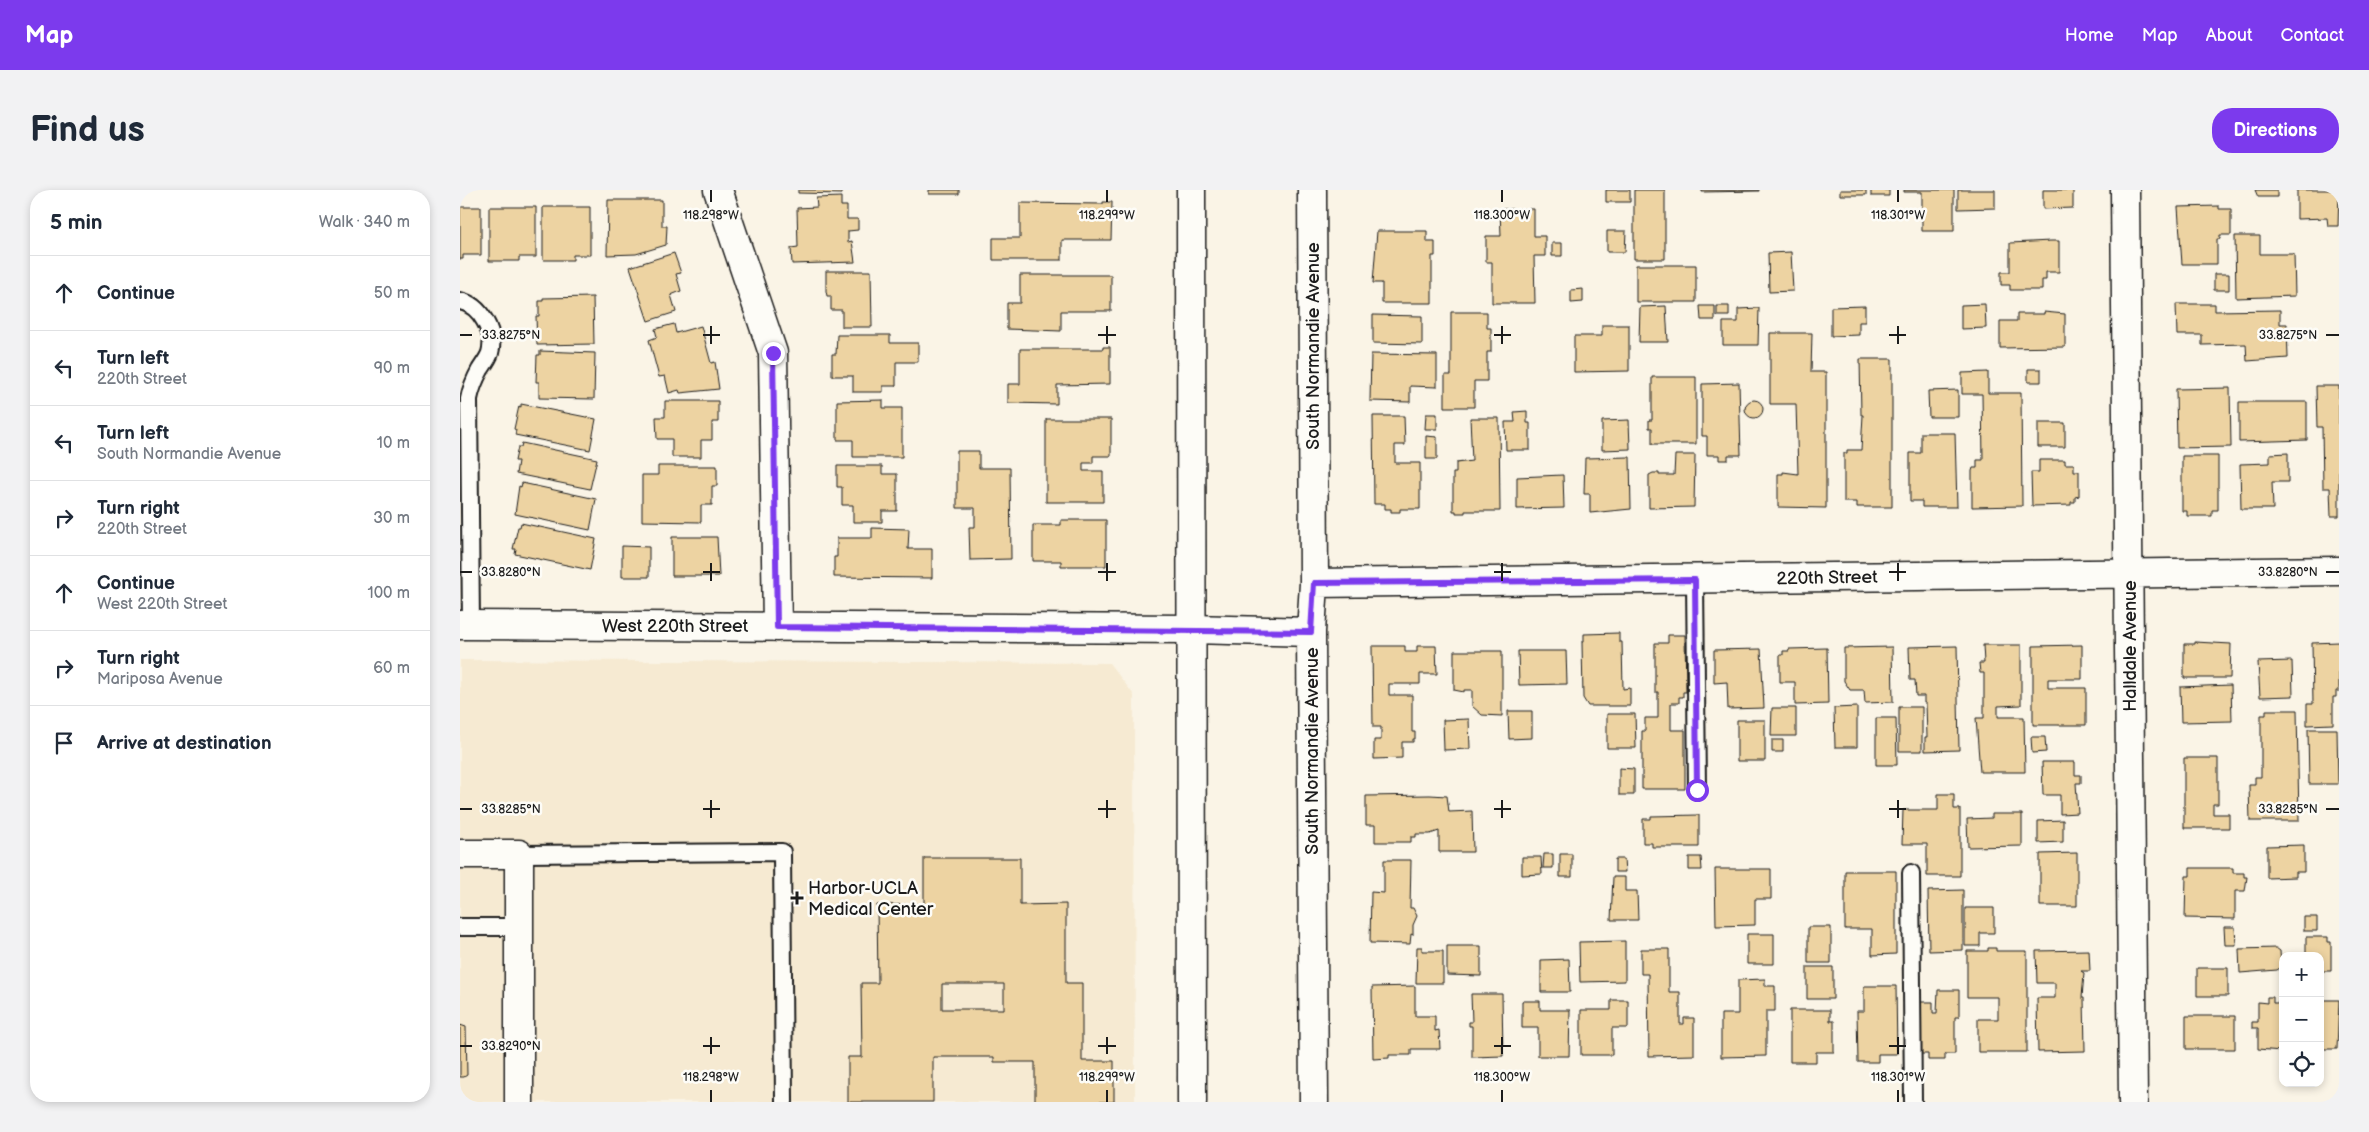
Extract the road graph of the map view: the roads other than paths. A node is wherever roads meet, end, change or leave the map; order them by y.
1 (718, 190) edge
2 (1191, 190) edge
3 (1312, 190) edge
4 (2125, 190) edge
5 (460, 301) edge
6 (465, 479) edge
7 (2339, 571) edge
8 (2129, 575) junction
9 (1695, 580) junction
10 (1314, 583) junction
11 (466, 625) edge
12 (777, 627) junction
13 (1191, 629) junction
14 (1311, 632) junction
15 (1697, 790) dead end
16 (460, 854) edge
17 (519, 854) junction
18 (1911, 873) dead end
19 (460, 926) edge
20 (519, 927) junction
21 (519, 1102) edge
22 (784, 1102) edge
23 (1192, 1102) edge
24 (1314, 1102) edge
25 (1913, 1102) edge
26 (2133, 1102) edge

1 - 12 street
2 - 13 street
3 - 10 street, South Normandie Avenue
4 - 8 street, Halldale Avenue
5 - 6 lane
6 - 11 lane
7 - 8 street, 220th Street
8 - 9 street, 220th Street
8 - 26 street, Halldale Avenue
9 - 10 street, 220th Street
9 - 15 lane
10 - 14 street, South Normandie Avenue
11 - 12 street, West 220th Street
12 - 13 street, West 220th Street
13 - 14 street
13 - 23 street
14 - 24 street, South Normandie Avenue
16 - 17 street
17 - 20 street
17 - 22 lane
18 - 25 lane
19 - 20 lane
20 - 21 street

